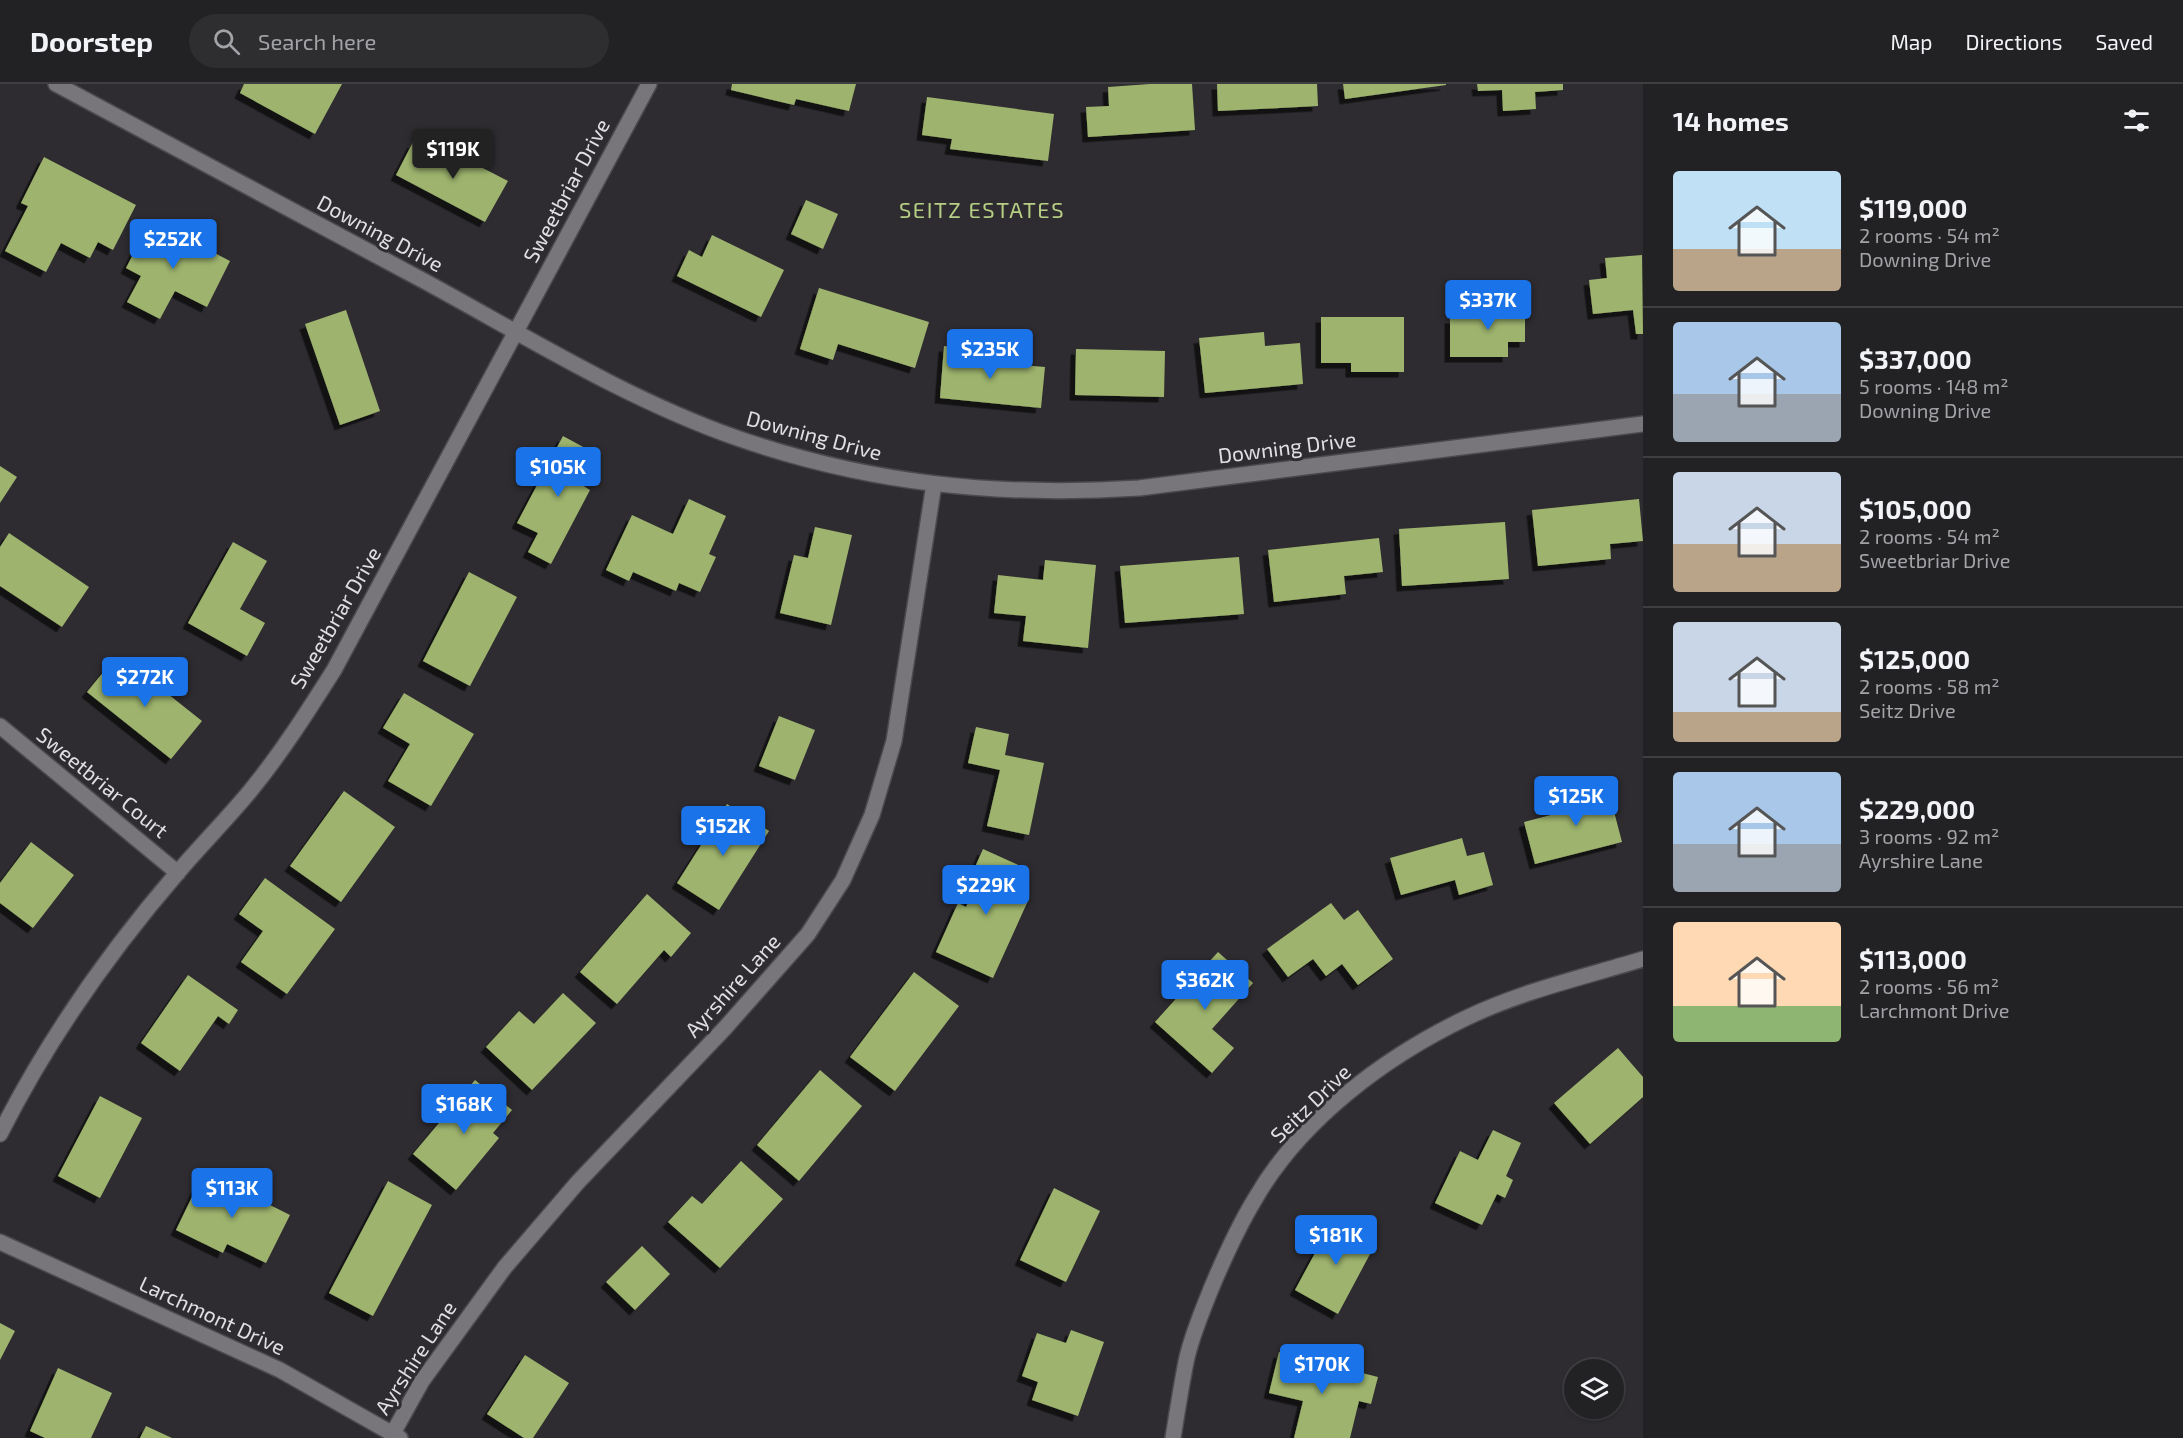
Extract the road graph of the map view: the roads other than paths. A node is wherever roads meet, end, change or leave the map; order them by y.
1 (56, 84) edge
2 (649, 84) edge
3 (515, 330) junction
4 (1643, 424) edge
5 (934, 484) junction
6 (0, 726) edge
7 (177, 873) junction
8 (1643, 959) edge
9 (0, 1134) edge
10 (0, 1242) edge
11 (397, 1436) edge
12 (1173, 1438) edge

1 - 3 street, Downing Drive
2 - 3 street, Sweetbriar Drive
3 - 5 street, Downing Drive
3 - 7 street, Sweetbriar Drive
4 - 5 street, Downing Drive
5 - 11 street, Ayrshire Lane
6 - 7 street, Sweetbriar Court
7 - 9 street, Sweetbriar Drive
8 - 12 street, Seitz Drive
10 - 11 street, Larchmont Drive

